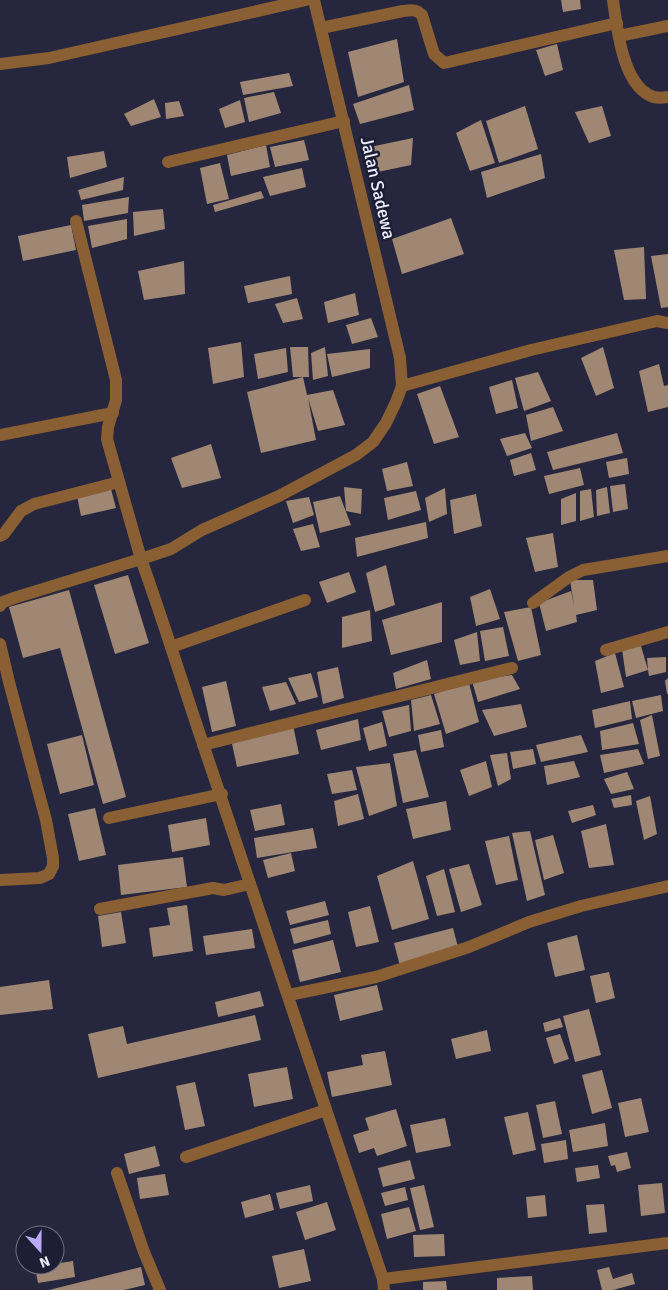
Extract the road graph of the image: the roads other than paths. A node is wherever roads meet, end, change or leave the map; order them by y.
1 (306, 0) edge
2 (314, 0) edge
3 (614, 0) edge
4 (616, 22) junction
5 (668, 26) edge
6 (321, 28) junction
7 (619, 36) junction
8 (0, 64) edge
9 (668, 97) edge
10 (344, 121) junction
11 (168, 162) dead end
12 (76, 221) dead end
13 (668, 323) edge
14 (402, 386) junction
15 (113, 413) junction
16 (0, 435) edge
17 (118, 482) junction
18 (0, 536) edge
19 (668, 556) edge
20 (141, 559) junction
21 (305, 600) dead end
22 (533, 602) dead end
23 (0, 606) edge
24 (668, 632) edge
25 (0, 644) edge
26 (171, 647) junction
27 (606, 650) dead end
28 (512, 668) dead end
29 (4, 683) edge
30 (203, 745) junction
31 (218, 795) junction
32 (109, 818) dead end
33 (0, 880) edge
34 (245, 885) junction
35 (668, 886) edge
36 (100, 908) dead end
37 (289, 995) junction
38 (326, 1110) junction
39 (186, 1157) dead end
40 (117, 1173) dead end
41 (668, 1243) edge
42 (383, 1284) edge
43 (160, 1290) edge

1 - 8 street
2 - 6 street, Jalan Sadewa
3 - 4 street
4 - 6 street
4 - 7 street
5 - 7 street
6 - 10 street, Jalan Sadewa
7 - 9 street
10 - 11 street
10 - 14 street, Jalan Sadewa
12 - 15 street
13 - 14 street
14 - 20 street
15 - 16 street
15 - 17 street
17 - 18 street
17 - 20 street
19 - 22 street
20 - 23 street
20 - 26 street
21 - 26 street
24 - 27 street
25 - 29 street
26 - 30 street
28 - 30 street
29 - 33 street
30 - 31 street
31 - 32 street
31 - 34 street
34 - 36 street
34 - 37 street
35 - 37 street
37 - 38 street
38 - 39 street
38 - 42 street
40 - 43 street
41 - 42 street

